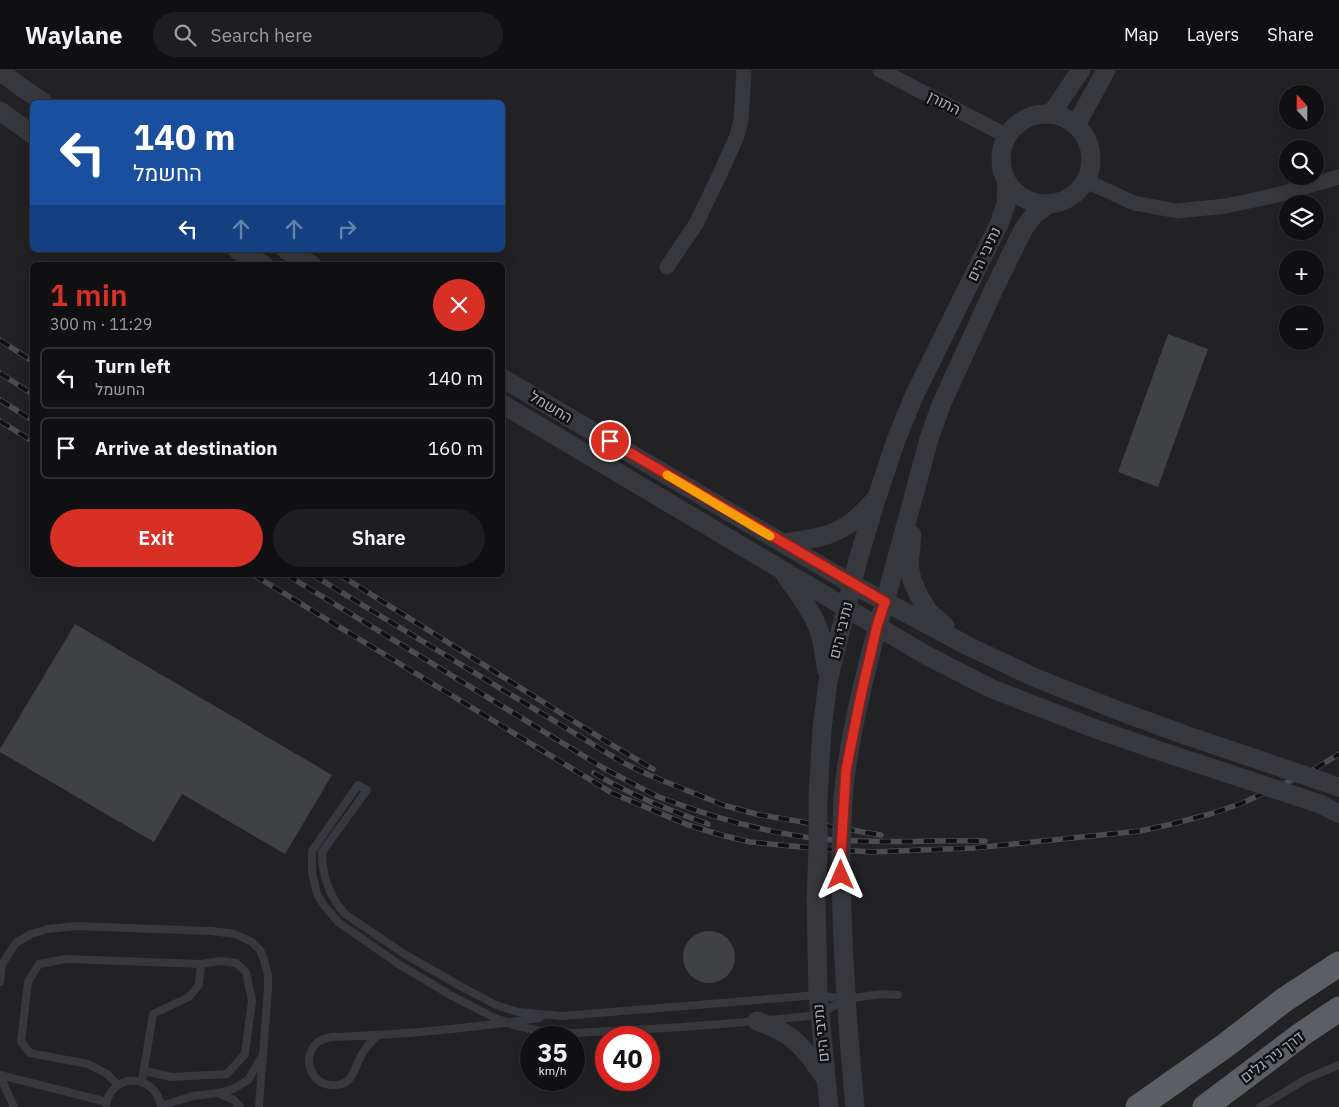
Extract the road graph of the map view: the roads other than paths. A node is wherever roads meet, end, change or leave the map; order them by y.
1 (744, 70) edge
2 (880, 70) edge
3 (1081, 70) edge
4 (1106, 70) edge
5 (0, 71) edge
6 (40, 100) edge
7 (0, 111) edge
8 (1051, 114) junction
9 (1076, 125) junction
10 (30, 133) edge
11 (1007, 136) junction
12 (1339, 177) edge
13 (1086, 181) junction
14 (1007, 184) junction
15 (1047, 205) junction
16 (241, 252) edge
17 (289, 252) edge
18 (259, 262) edge
19 (307, 262) edge
20 (667, 267) dead end
21 (505, 380) edge
22 (505, 406) edge
23 (916, 490) junction
24 (876, 500) junction
25 (782, 543) junction
26 (782, 571) junction
27 (852, 584) junction
28 (885, 602) junction
29 (846, 608) junction
30 (877, 626) junction
31 (968, 646) junction
32 (828, 681) junction
33 (1339, 787) edge
34 (1339, 814) edge
35 (201, 964) junction
36 (1339, 964) edge
37 (0, 982) edge
38 (818, 995) junction
39 (898, 995) dead end
40 (845, 1000) junction
41 (1339, 1009) edge
42 (819, 1015) junction
43 (562, 1016) junction
44 (757, 1021) junction
45 (508, 1022) junction
46 (378, 1035) junction
47 (264, 1054) junction
48 (1339, 1065) edge
49 (144, 1070) junction
50 (0, 1075) edge
51 (826, 1079) junction
52 (142, 1082) junction
53 (118, 1085) junction
54 (218, 1093) junction
55 (107, 1104) edge
56 (14, 1107) edge
57 (161, 1107) edge
58 (240, 1107) edge
59 (259, 1107) edge
60 (829, 1107) edge
61 (855, 1107) edge
62 (1138, 1107) edge
63 (1205, 1107) edge
64 (1260, 1107) edge

1 - 20 street
2 - 11 street, התורן
3 - 8 street
4 - 9 street
5 - 6 street
7 - 10 street
8 - 9 street
8 - 11 street
9 - 13 street
11 - 14 street
12 - 13 street
13 - 15 street
14 - 15 street
14 - 24 street, נתיבי הים
15 - 23 street, נתיבי הים
16 - 18 street
17 - 19 street
21 - 25 street, החשמל
22 - 26 street, החשמל
23 - 28 street, נתיבי הים
23 - 31 street
24 - 25 street
24 - 27 street, נתיבי הים
25 - 27 street, החשמל
26 - 29 street, החשמל
26 - 32 street
27 - 28 street, החשמל
27 - 29 street, נתיבי הים
28 - 30 street, נתיבי הים
28 - 31 street, החשמל
29 - 30 street, החשמל
29 - 32 street, נתיבי הים
30 - 34 street, החשמל, bridge
30 - 40 street, נתיבי הים, bridge
31 - 33 street, bridge
32 - 38 street, נתיבי הים, bridge
35 - 49 lane
35 - 49 lane
35 - 53 lane
36 - 62 highway
37 - 47 lane
38 - 40 lane
38 - 42 street, נתיבי הים
38 - 43 lane
39 - 40 lane
40 - 42 lane
40 - 61 street, נתיבי הים
41 - 63 highway, דרך ניר גלים
42 - 44 lane
42 - 51 street, נתיבי הים
43 - 45 lane
43 - 45 lane
44 - 45 lane
44 - 51 street
45 - 46 lane
46 - 46 lane
47 - 54 lane
47 - 59 lane
48 - 64 lane
49 - 52 lane
50 - 55 lane
50 - 56 lane
51 - 60 street, נתיבי הים
52 - 53 lane
52 - 57 lane
53 - 55 lane
54 - 57 lane
54 - 58 lane

